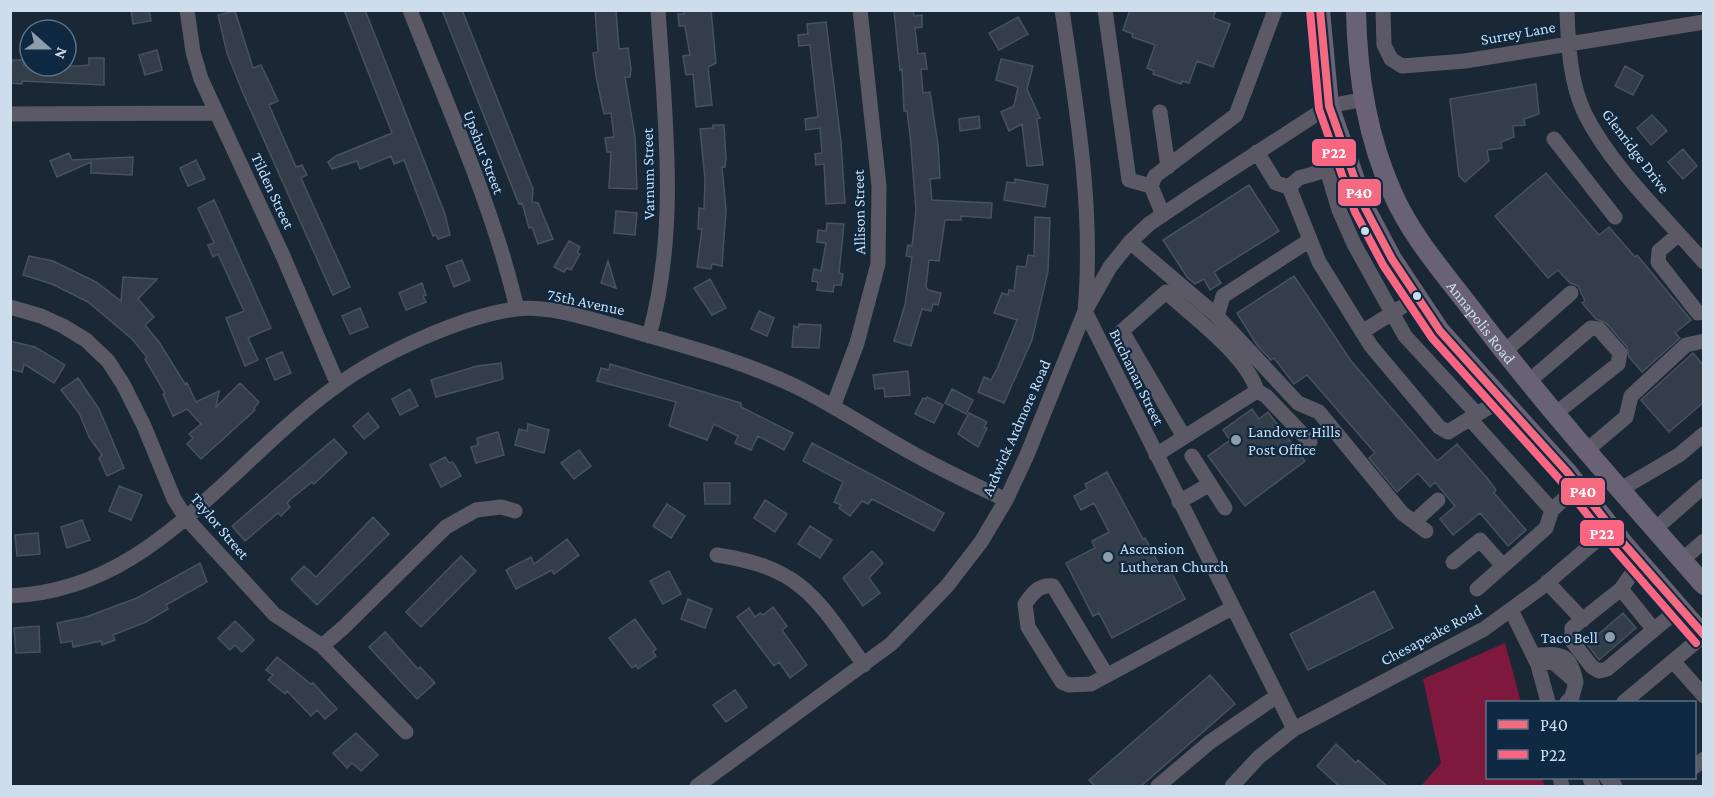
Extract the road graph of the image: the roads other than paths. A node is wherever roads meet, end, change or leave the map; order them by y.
1 (187, 10) edge
2 (410, 10) edge
3 (658, 10) edge
4 (860, 10) edge
5 (1062, 10) edge
6 (1105, 10) edge
7 (1275, 10) edge
8 (1320, 10) edge
9 (1356, 10) edge
10 (1383, 10) edge
11 (1567, 10) edge
12 (1704, 22) edge
13 (1568, 43) junction
14 (1365, 99) junction
15 (1329, 106) junction
16 (1160, 112) dead end
17 (216, 113) junction
18 (10, 114) edge
19 (1554, 138) dead end
20 (1257, 152) junction
21 (1349, 163) junction
22 (1168, 167) junction
23 (1327, 170) junction
24 (1151, 186) junction
25 (1289, 187) junction
26 (1163, 215) junction
27 (1615, 217) dead end
28 (1679, 234) junction
29 (1310, 240) junction
30 (1130, 242) junction
31 (1704, 262) edge
32 (1571, 293) dead end
33 (1416, 298) junction
34 (10, 307) edge
35 (517, 309) junction
36 (1085, 311) junction
37 (1392, 313) junction
38 (1698, 313) dead end
39 (1217, 316) junction
40 (1362, 332) junction
41 (649, 336) junction
42 (1704, 341) edge
43 (1504, 352) junction
44 (1528, 382) junction
45 (338, 385) junction
46 (1257, 392) junction
47 (1502, 399) junction
48 (833, 406) junction
49 (1556, 414) junction
50 (1474, 416) junction
51 (1704, 434) edge
52 (1184, 437) junction
53 (1310, 442) dead end
54 (1587, 450) junction
55 (1156, 455) junction
56 (1192, 456) dead end
57 (1210, 484) junction
58 (1578, 486) junction
59 (1704, 486) edge
60 (1621, 489) junction
61 (1006, 500) junction
62 (1438, 500) dead end
63 (1179, 502) junction
64 (1225, 508) dead end
65 (1552, 510) junction
66 (515, 512) dead end
67 (186, 518) junction
68 (1611, 528) junction
69 (1655, 529) junction
70 (1704, 541) edge
71 (717, 555) dead end
72 (1682, 560) junction
73 (1453, 562) dead end
74 (1640, 562) junction
75 (1503, 566) junction
76 (1547, 582) junction
77 (1704, 585) edge
78 (1477, 589) dead end
79 (1621, 589) junction
80 (10, 596) edge
81 (1232, 608) junction
82 (1680, 608) junction
83 (1511, 610) junction
84 (1583, 620) junction
85 (1654, 630) junction
86 (1702, 630) edge
87 (322, 646) junction
88 (1536, 660) junction
89 (1673, 661) junction
90 (864, 665) junction
91 (1106, 674) junction
92 (1276, 696) junction
93 (1704, 696) edge
94 (1548, 701) edge
95 (1568, 701) edge
96 (1625, 701) edge
97 (1294, 729) junction
98 (406, 732) dead end
99 (697, 786) edge
100 (1158, 786) edge
101 (1232, 786) edge

1 - 17 street, Tilden Street
2 - 35 street, Upshur Street
3 - 41 street, Varnum Street
4 - 48 street, Allison Street
5 - 36 street
6 - 24 street
7 - 22 street
8 - 15 main road, Annapolis Road
9 - 14 main road, Annapolis Road
10 - 13 street, Surrey Lane
11 - 13 street, Glenridge Drive
12 - 13 street, Surrey Lane
13 - 28 street, Glenridge Drive
14 - 15 street, Ardwick Ardmore Road
14 - 43 main road, Annapolis Road
15 - 20 street, Ardwick Ardmore Road
15 - 21 main road, Annapolis Road
16 - 22 street
17 - 18 street
17 - 45 street, Tilden Street
19 - 27 street
20 - 25 street
20 - 26 street, Ardwick Ardmore Road
21 - 23 street
21 - 33 main road, Annapolis Road
22 - 24 street
23 - 25 street
23 - 37 street
24 - 26 street
25 - 29 street
26 - 30 street, Ardwick Ardmore Road
28 - 31 street, Glenridge Drive
28 - 38 street
29 - 39 street
29 - 40 street
30 - 36 street, Ardwick Ardmore Road
30 - 39 street
32 - 43 street
33 - 37 street
33 - 47 main road, Annapolis Road
34 - 67 street, Taylor Street
35 - 41 street, 75th Avenue
35 - 45 street, 75th Avenue
36 - 55 street, Buchanan Street
36 - 61 street, Ardwick Ardmore Road
37 - 40 street
37 - 50 street
39 - 62 street
40 - 50 street
41 - 48 street, 75th Avenue
42 - 54 street
43 - 44 main road, Annapolis Road
44 - 49 main road, Annapolis Road
44 - 49 street
45 - 67 street, 75th Avenue
46 - 52 street
46 - 52 street
46 - 53 street
47 - 50 street
47 - 58 main road, Annapolis Road
48 - 61 street, 75th Avenue
49 - 54 main road, Annapolis Road
50 - 65 street
51 - 60 street
52 - 55 street
54 - 60 main road, Annapolis Road
55 - 63 street, Buchanan Street
56 - 57 street
57 - 63 street
57 - 64 street
58 - 65 street
58 - 68 main road, Annapolis Road
59 - 69 street
60 - 69 main road, Annapolis Road
61 - 90 street, Ardwick Ardmore Road
63 - 81 street, Buchanan Street
65 - 75 street
66 - 87 street
67 - 80 street, 75th Avenue
67 - 87 street, Taylor Street
68 - 74 main road, Annapolis Road
68 - 76 street, Chesapeake Road
69 - 72 main road, Annapolis Road
70 - 72 street
71 - 90 street
72 - 77 main road, Annapolis Road
73 - 75 street
74 - 79 street
74 - 82 main road, Annapolis Road
75 - 78 street
76 - 83 street, Chesapeake Road
76 - 84 street
79 - 84 street
79 - 85 street
81 - 91 street
81 - 92 street, Buchanan Street
82 - 85 street
82 - 86 main road, Annapolis Road
83 - 88 street
83 - 97 street, Chesapeake Road
84 - 85 street
86 - 89 street
87 - 98 street, Taylor Street
88 - 94 street
88 - 95 street
89 - 93 street
89 - 96 street
90 - 99 street, Ardwick Ardmore Road
91 - 91 street
92 - 97 street, Buchanan Street
92 - 100 street
97 - 101 street, Chesapeake Road

